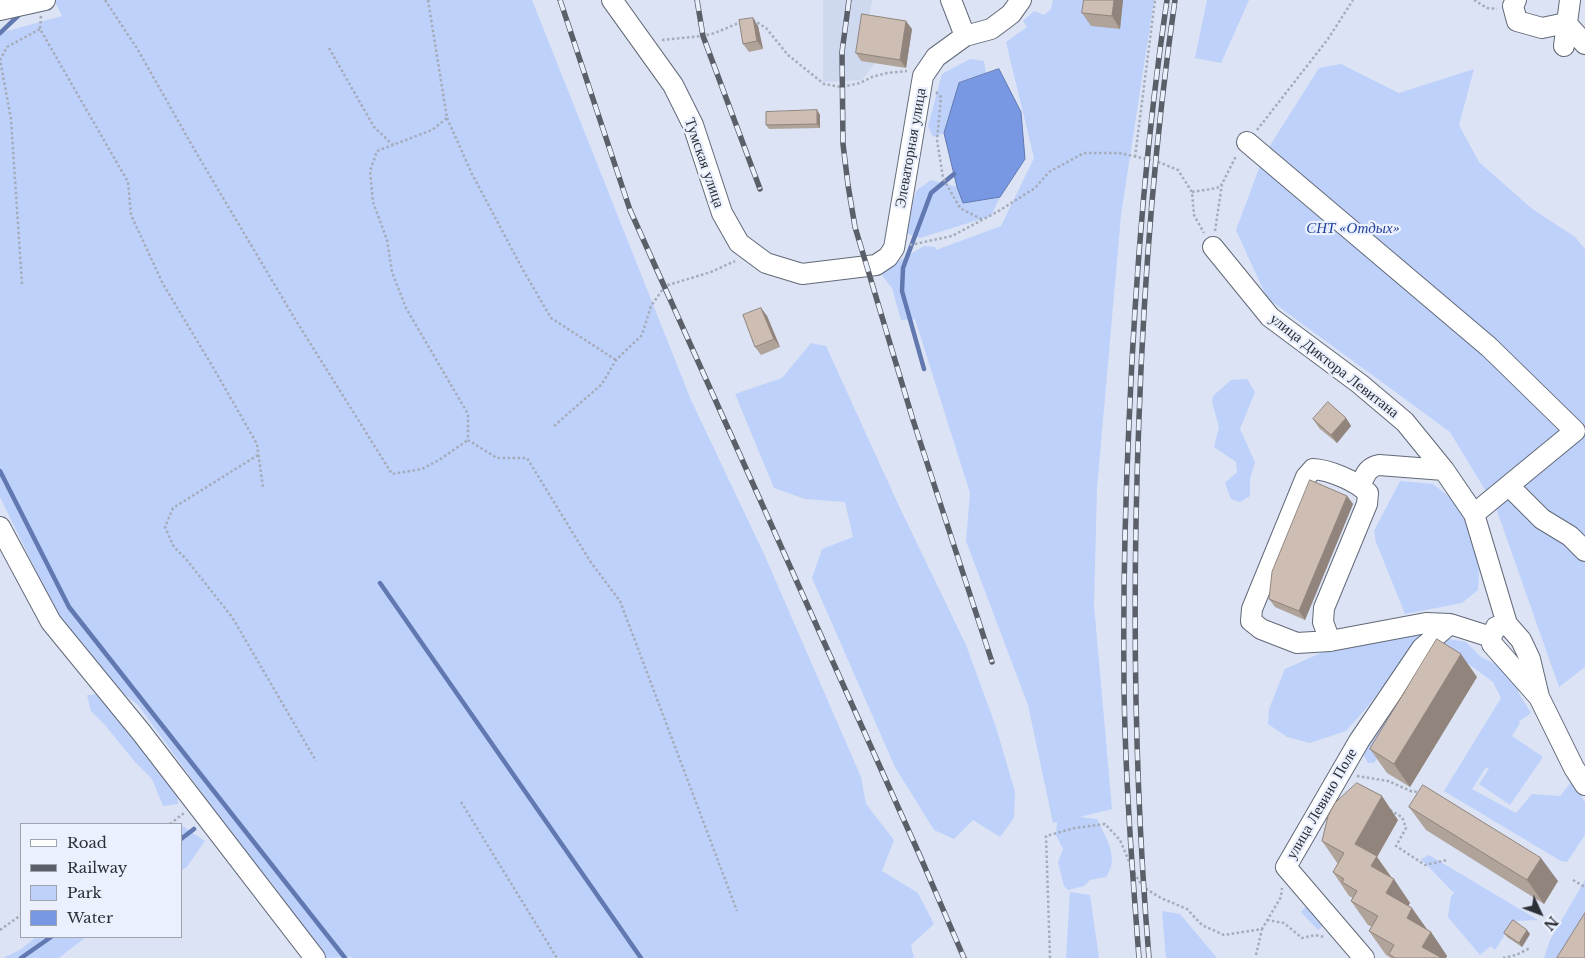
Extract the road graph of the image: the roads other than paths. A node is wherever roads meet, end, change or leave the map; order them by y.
1 (44, 0) edge
2 (612, 0) edge
3 (951, 0) edge
4 (1021, 0) edge
5 (1570, 0) edge
6 (1514, 3) edge
7 (0, 10) edge
8 (1566, 23) junction
9 (965, 36) junction
10 (1585, 44) edge
11 (1564, 46) dead end
12 (1247, 142) road end
13 (1213, 247) road end
14 (802, 274) joint
15 (1580, 435) edge
16 (1444, 470) junction
17 (1360, 486) junction
18 (1508, 486) junction
19 (1474, 514) junction
20 (0, 527) edge
21 (1585, 551) edge
22 (1450, 624) junction
23 (1507, 624) junction
24 (1491, 637) junction
25 (1330, 641) junction
26 (1539, 697) junction
27 (1585, 785) edge
28 (315, 958) edge
29 (1364, 958) edge

1 - 7 street
2 - 14 street, Тумская улица
3 - 9 street
4 - 9 street, Элеваторная улица
5 - 8 street
6 - 8 street
8 - 10 street
8 - 11 street
9 - 14 street, Элеваторная улица
12 - 15 street
13 - 16 street, улица Диктора Левитана
15 - 18 street
16 - 17 street
16 - 19 street, улица Диктора Левитана
17 - 25 street
17 - 25 street
18 - 19 street
18 - 21 street
19 - 23 street, улица Диктора Левитана
20 - 28 street
22 - 24 street
22 - 25 street
22 - 29 street, улица Левино Поле
23 - 24 street
23 - 26 street, улица Диктора Левитана
24 - 26 street, улица Диктора Левитана
26 - 27 street, улица Диктора Левитана

